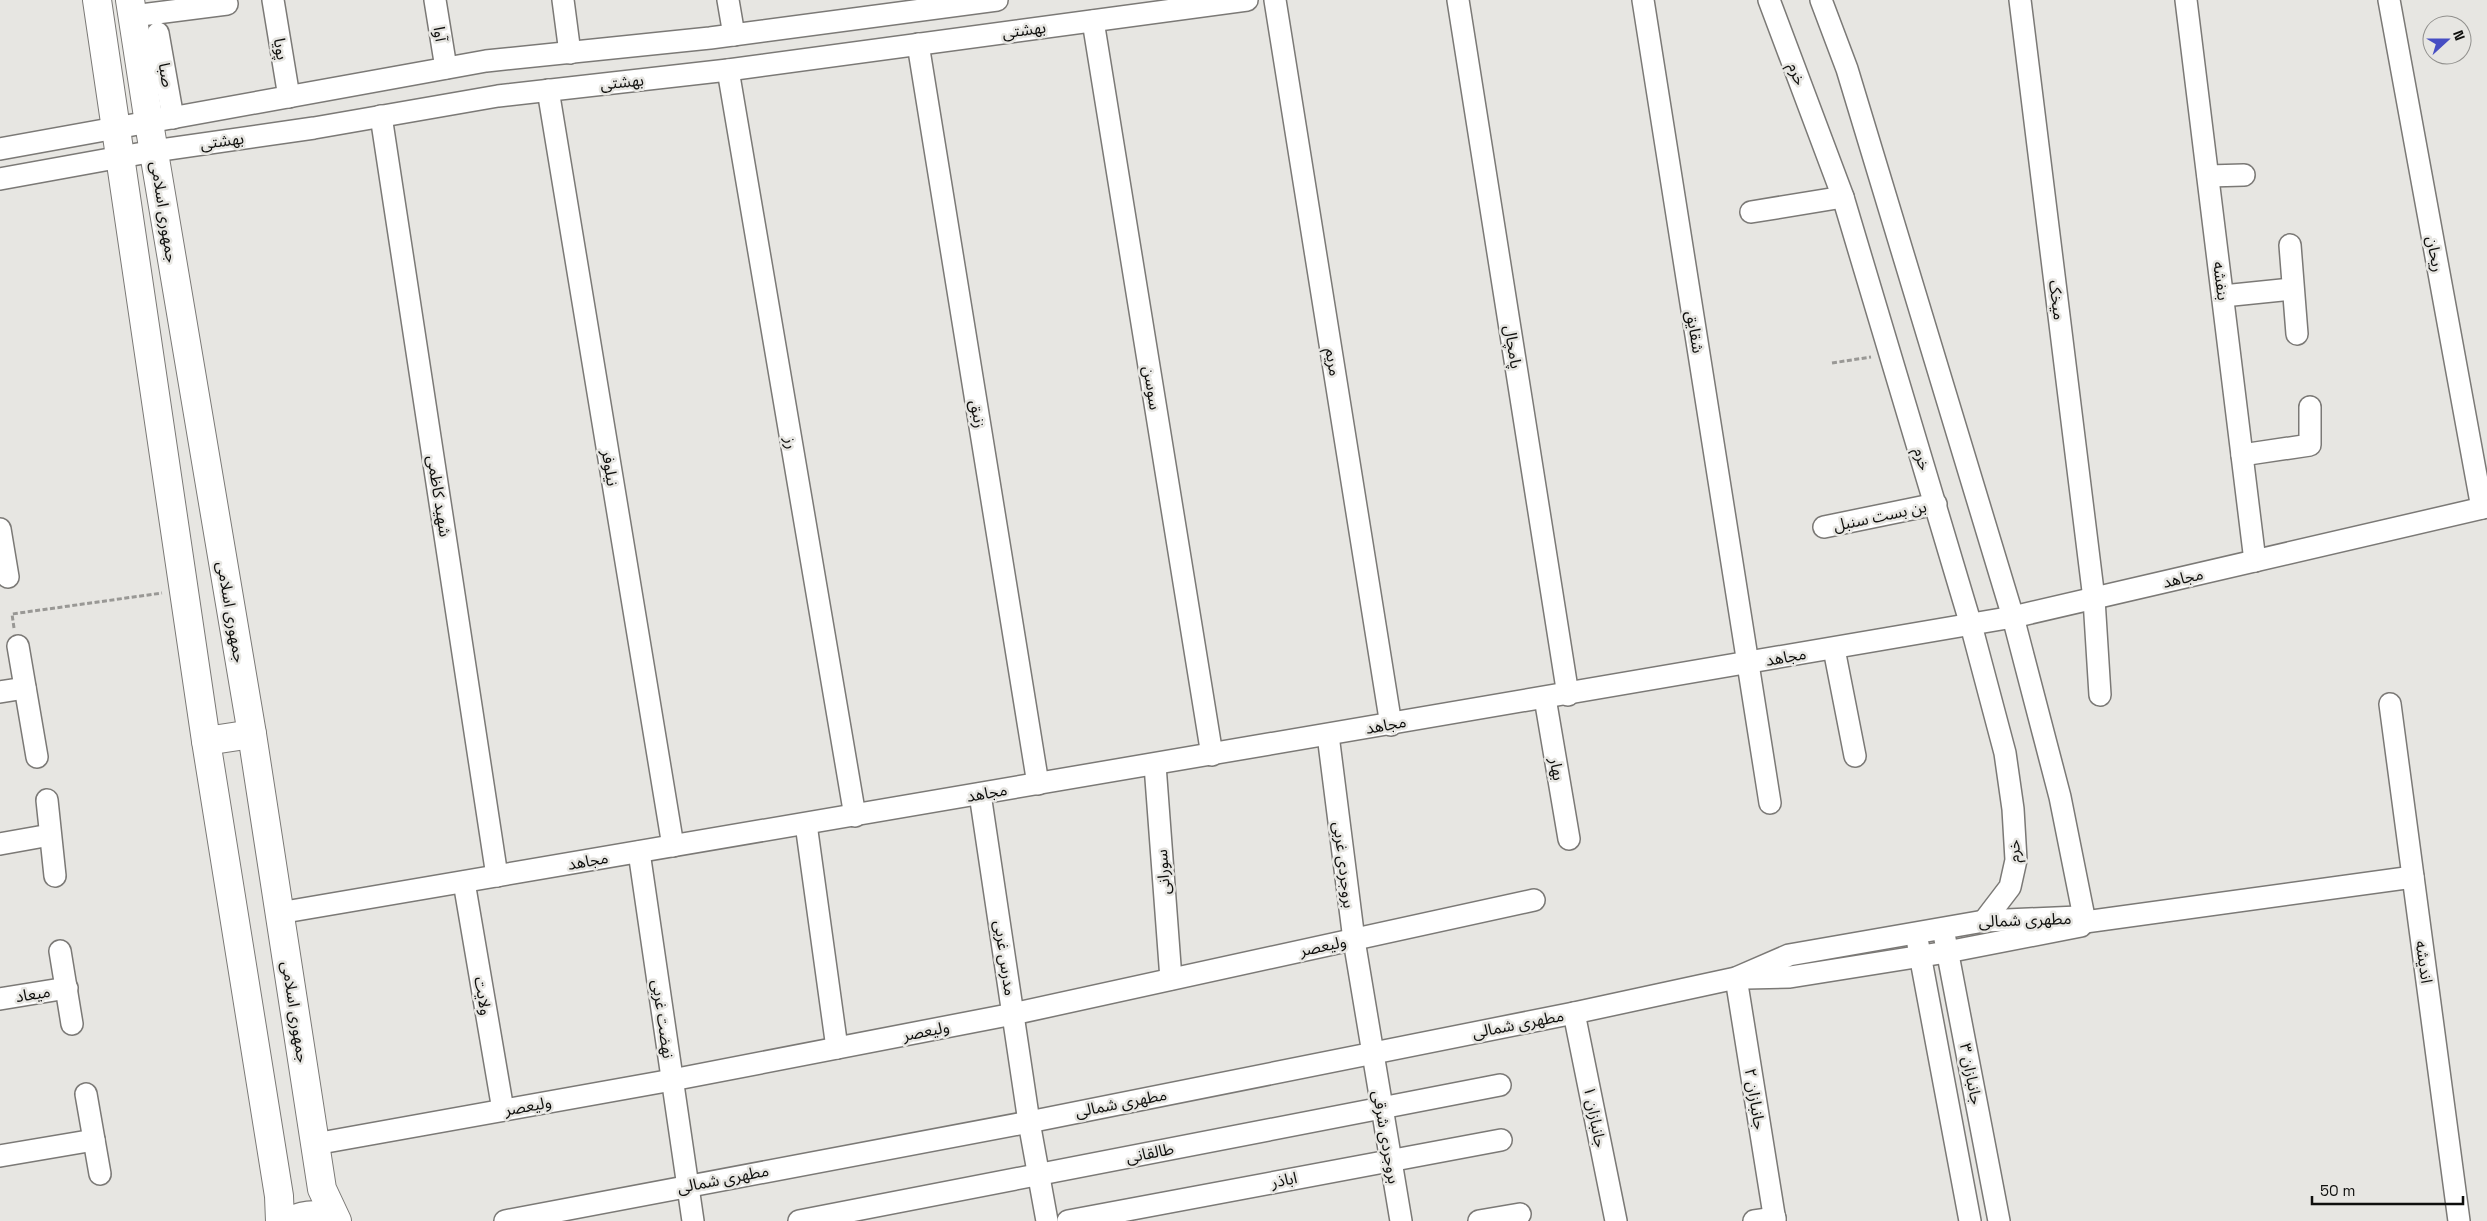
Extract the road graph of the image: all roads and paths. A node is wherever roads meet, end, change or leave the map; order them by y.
1 (273, 0) edge
2 (435, 0) edge
3 (563, 0) edge
4 (728, 0) edge
5 (993, 0) edge
6 (1247, 0) edge
7 (1275, 0) edge
8 (1458, 0) edge
9 (1643, 0) edge
10 (1769, 0) edge
11 (1821, 0) edge
12 (2020, 0) edge
13 (2186, 0) edge
14 (2389, 0) edge
15 (227, 4) dead end
16 (98, 7) edge
17 (891, 7) edge
18 (131, 8) edge
19 (1093, 21) junction
20 (158, 32) dead end
21 (734, 35) junction
22 (918, 44) junction
23 (570, 52) junction
24 (446, 68) junction
25 (728, 70) junction
26 (548, 90) junction
27 (289, 97) junction
28 (260, 103) junction
29 (381, 116) junction
30 (161, 120) junction
31 (117, 128) junction
32 (263, 135) junction
33 (0, 149) edge
34 (154, 151) junction
35 (122, 156) junction
36 (2244, 175) dead end
37 (2208, 176) junction
38 (0, 179) edge
39 (1843, 197) junction
40 (1750, 212) dead end
41 (168, 234) junction
42 (133, 235) junction
43 (2290, 245) dead end
44 (2292, 289) junction
45 (2222, 296) junction
46 (2297, 334) dead end
47 (1890, 354) junction
48 (1832, 364) dead end
49 (2310, 407) dead end
50 (2242, 454) junction
51 (1936, 504) junction
52 (2484, 508) edge
53 (1824, 527) dead end
54 (0, 534) edge
55 (2255, 561) junction
56 (8, 577) dead end
57 (185, 590) junction
58 (2094, 599) junction
59 (2013, 617) junction
60 (1972, 625) junction
61 (18, 646) joint
62 (1834, 649) junction
63 (1747, 664) junction
64 (25, 688) junction
65 (0, 692) edge
66 (1568, 695) junction
67 (2100, 695) dead end
68 (1545, 698) junction
69 (2390, 704) dead end
70 (1391, 725) junction
71 (252, 734) junction
72 (1328, 735) junction
73 (206, 741) junction
74 (1212, 755) junction
75 (1855, 756) dead end
76 (37, 757) dead end
77 (1155, 764) junction
78 (1038, 784) junction
79 (980, 794) junction
80 (47, 800) dead end
81 (1770, 803) dead end
82 (855, 816) junction
83 (806, 824) junction
84 (50, 835) junction
85 (1569, 840) dead end
86 (0, 844) edge
87 (673, 846) junction
88 (640, 852) junction
89 (55, 876) dead end
90 (497, 876) junction
91 (2413, 877) junction
92 (464, 882) junction
93 (1534, 900) dead end
94 (279, 913) junction
95 (1984, 921) junction
96 (2085, 922) junction
97 (1942, 927) junction
98 (1915, 932) junction
99 (1354, 940) junction
100 (60, 951) dead end
101 (1948, 952) junction
102 (1922, 956) junction
103 (1736, 978) junction
104 (1171, 979) junction
105 (67, 988) junction
106 (0, 999) edge
107 (1013, 1014) junction
108 (1574, 1014) junction
109 (72, 1024) dead end
110 (1966, 1046) junction
111 (837, 1048) junction
112 (1939, 1051) junction
113 (1371, 1054) junction
114 (672, 1080) junction
115 (1500, 1085) dead end
116 (86, 1094) dead end
117 (1381, 1108) junction
118 (503, 1110) junction
119 (1029, 1122) junction
120 (94, 1140) junction
121 (1501, 1140) dead end
122 (315, 1144) junction
123 (0, 1156) edge
124 (1390, 1160) junction
125 (100, 1174) dead end
126 (1039, 1174) junction
127 (687, 1186) junction
128 (1520, 1214) dead end
129 (1768, 1220) edge
130 (280, 1221) edge
131 (290, 1221) edge
132 (336, 1221) edge
133 (505, 1221) edge
134 (693, 1221) edge
135 (799, 1221) edge
136 (1048, 1221) edge
137 (1068, 1221) edge
138 (1401, 1221) edge
139 (1479, 1221) edge
140 (1616, 1221) edge
141 (1970, 1221) edge
142 (1999, 1221) edge
143 (2459, 1221) edge

1 - 27 street, پویا
2 - 24 street, آوا
3 - 23 street
4 - 21 street
5 - 17 street, بهشتی
6 - 19 street, بهشتی
7 - 70 street, مریم
8 - 66 street, پامچال
9 - 63 street, شقایق
10 - 39 street, خرم
11 - 59 street
12 - 58 street, میخک
13 - 37 street, بنفشه
14 - 52 street, ریحان
15 - 18 street
16 - 18 main road
16 - 31 main road, جمهوری اسلامی
17 - 21 street, بهشتی
18 - 30 main road, جمهوری اسلامی
19 - 22 street, بهشتی
19 - 74 street, سوسن
20 - 30 street, صبا
21 - 23 street, بهشتی
22 - 25 street, بهشتی
22 - 78 street, زنبق
23 - 24 street, بهشتی
24 - 27 street, بهشتی
25 - 26 street, بهشتی
25 - 82 street, رز
26 - 29 street, بهشتی
26 - 87 street, نیلوفر
27 - 28 street, بهشتی
28 - 30 street, بهشتی
28 - 32 street
29 - 32 street, بهشتی
29 - 90 street, شهید کاظمی
30 - 31 street, بهشتی
30 - 34 main road, جمهوری اسلامی
31 - 33 street, بهشتی
31 - 35 main road, جمهوری اسلامی
32 - 34 street, بهشتی
34 - 35 street, بهشتی
34 - 41 main road, جمهوری اسلامی
35 - 38 street, بهشتی
35 - 42 main road, جمهوری اسلامی
36 - 37 street
37 - 45 street, بنفشه
39 - 40 street
39 - 47 street, خرم
41 - 42 main road
41 - 71 main road, جمهوری اسلامی
42 - 57 main road, جمهوری اسلامی
43 - 44 street
44 - 45 street
44 - 46 street
45 - 50 street, بنفشه
47 - 48 path
47 - 51 street, خرم
49 - 50 street
50 - 55 street, بنفشه
51 - 53 street, بن بست سنبل
51 - 60 street, خرم
52 - 55 street, مجاهد
54 - 56 street
55 - 58 street, مجاهد
57 - 61 path
57 - 73 main road, جمهوری اسلامی
58 - 59 street, مجاهد
58 - 67 street, میخک
59 - 60 street, مجاهد
59 - 96 street
60 - 62 street, مجاهد
60 - 95 street, خرم
61 - 64 street
62 - 63 street, مجاهد
62 - 75 street
63 - 66 street, مجاهد
63 - 81 street, شقایق
64 - 65 street
64 - 76 street
66 - 68 street, مجاهد
68 - 70 street, مجاهد
68 - 85 street, بهار
69 - 91 street, اندیشه
70 - 72 street, مجاهد
71 - 73 main road
71 - 94 main road, جمهوری اسلامی
72 - 74 street, مجاهد
72 - 99 street, بروجردی غربی
73 - 130 main road, جمهوری اسلامی
74 - 77 street, مجاهد
77 - 78 street, مجاهد
77 - 104 street, سورانی
78 - 79 street, مجاهد
79 - 82 street, مجاهد
79 - 107 street, مدرس غربی
80 - 84 street
82 - 83 street, مجاهد
83 - 87 street, مجاهد
83 - 111 street
84 - 86 street
84 - 89 street
87 - 88 street, مجاهد
88 - 90 street, مجاهد
88 - 114 street, نهضت غربی
90 - 92 street, مجاهد
91 - 96 street
91 - 143 street, اندیشه
92 - 94 street, مجاهد
92 - 118 street, ولایت
93 - 99 street, ولیعصر
94 - 122 main road, جمهوری اسلامی
95 - 96 street, مطهری شمالی
95 - 97 street, مطهری شمالی
96 - 101 street, مطهری شمالی
97 - 98 street, مطهری شمالی
97 - 101 street, جانبازان ۳
98 - 102 street, جانبازان ۳
98 - 103 street, مطهری شمالی
99 - 104 street, ولیعصر
99 - 113 street, بروجردی غربی
100 - 105 street
101 - 102 street, مطهری شمالی
101 - 110 street, جانبازان ۳
102 - 103 street, مطهری شمالی
102 - 112 street, جانبازان ۳
103 - 108 street, مطهری شمالی
103 - 129 street, جانبازان ۲
104 - 107 street, ولیعصر
105 - 106 street, میعاد
105 - 109 street
107 - 111 street, ولیعصر
107 - 119 street, مدرس غربی
108 - 113 street, مطهری شمالی
108 - 140 street, جانبازان ۱
110 - 112 street
110 - 142 street, جانبازان ۳
111 - 114 street, ولیعصر
112 - 141 street, جانبازان ۳
113 - 117 street, بروجردی شرقی
113 - 119 street, مطهری شمالی
114 - 118 street, ولیعصر
114 - 127 street, نهضت غربی
115 - 117 street, طالقانی
116 - 120 street
117 - 124 street, بروجردی شرقی
117 - 126 street, طالقانی
118 - 122 street, ولیعصر
119 - 126 street, مدرس غربی
119 - 127 street, مطهری شمالی
120 - 123 street
120 - 125 street
121 - 124 street, اباذر
122 - 132 main road, جمهوری اسلامی
124 - 137 street, اباذر
124 - 138 street, بروجردی شرقی
126 - 135 street, طالقانی
126 - 136 street, مدرس غربی
127 - 133 street, مطهری شمالی
127 - 134 street, نهضت غربی
128 - 139 street
131 - 132 main road

